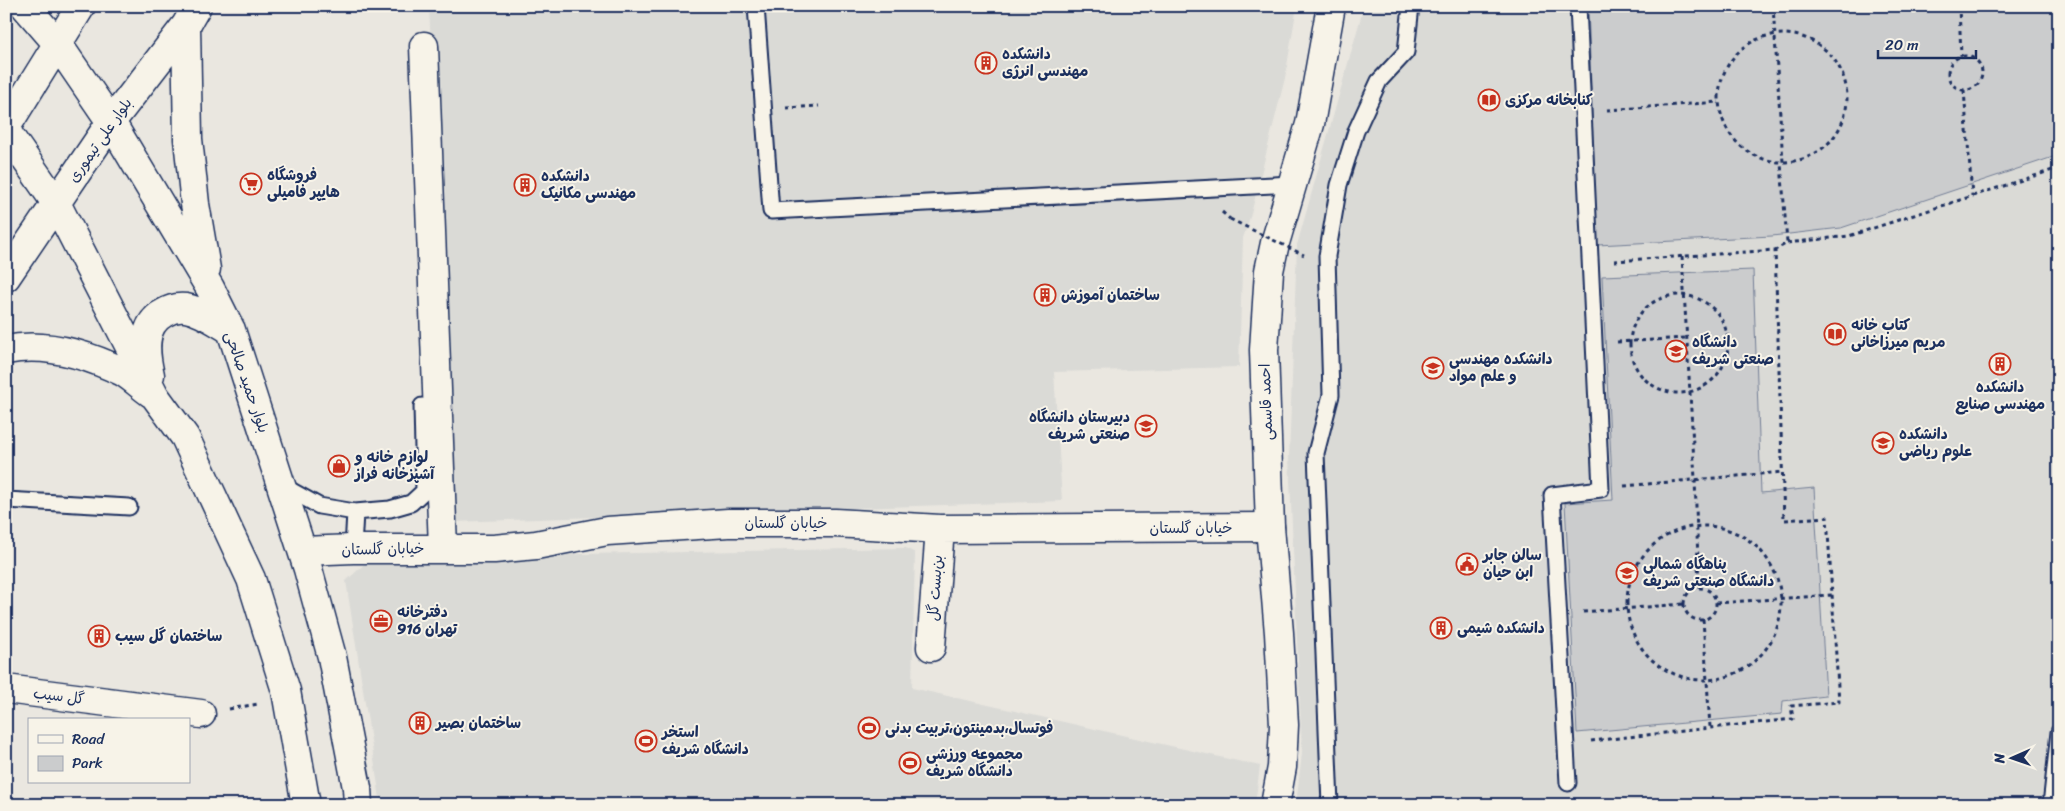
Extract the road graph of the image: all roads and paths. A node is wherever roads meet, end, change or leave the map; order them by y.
1 (25, 6) edge
2 (81, 6) edge
3 (756, 6) edge
4 (1077, 6) edge
5 (1332, 6) edge
6 (1411, 6) edge
7 (1578, 6) edge
8 (1773, 6) edge
9 (1959, 6) edge
10 (1077, 14) dead end
11 (192, 16) edge
12 (1774, 34) junction
13 (57, 43) junction
14 (424, 46) dead end
15 (1961, 56) junction
16 (1964, 90) junction
17 (1719, 102) junction
18 (819, 106) dead end
19 (763, 110) junction
20 (1584, 112) junction
21 (111, 122) junction
22 (6, 129) edge
23 (1782, 162) junction
24 (2059, 168) edge
25 (1292, 184) junction
26 (1972, 196) junction
27 (56, 203) junction
28 (1230, 219) dead end
29 (1787, 243) junction
30 (1775, 250) junction
31 (1304, 254) dead end
32 (1682, 256) junction
33 (1591, 263) junction
34 (6, 277) edge
35 (210, 288) junction
36 (1684, 294) junction
37 (231, 330) junction
38 (1687, 338) junction
39 (1630, 341) junction
40 (1594, 343) junction
41 (6, 350) edge
42 (1690, 392) junction
43 (155, 396) junction
44 (422, 406) dead end
45 (1783, 472) junction
46 (1695, 479) junction
47 (282, 486) junction
48 (1601, 489) junction
49 (6, 500) edge
50 (129, 507) dead end
51 (355, 512) junction
52 (1697, 526) junction
53 (1270, 527) junction
54 (940, 530) junction
55 (443, 548) junction
56 (353, 549) junction
57 (303, 551) junction
58 (1699, 588) junction
59 (1832, 595) junction
60 (1781, 599) junction
61 (1716, 603) junction
62 (1684, 604) junction
63 (1627, 608) junction
64 (1560, 614) junction
65 (1703, 620) junction
66 (931, 647) dead end
67 (1707, 680) junction
68 (6, 689) edge
69 (288, 699) junction
70 (201, 714) joint
71 (1710, 727) junction
72 (2059, 732) edge
73 (1566, 744) junction
74 (1568, 783) dead end
75 (306, 805) edge
76 (358, 805) edge
77 (1275, 805) edge
78 (1330, 805) edge
79 (2051, 805) edge

1 - 13 main road, بلوار حمید صالحی
2 - 13 main road
3 - 19 lane
4 - 10 path
5 - 25 main road, احمد قاسمی
6 - 78 lane
7 - 20 lane
8 - 12 path
9 - 15 path
11 - 21 main road, بلوار علی تیموری
11 - 35 main road
12 - 17 path
12 - 23 path
12 - 23 path
13 - 21 main road, بلوار حمید صالحی
13 - 22 main road
14 - 55 main road
15 - 16 path
15 - 16 path
16 - 26 path
17 - 20 path
17 - 23 path
18 - 19 path
19 - 25 lane
20 - 33 lane
21 - 27 main road, بلوار علی تیموری
21 - 35 main road, بلوار حمید صالحی
22 - 27 main road
23 - 29 path
24 - 26 path
25 - 53 main road, احمد قاسمی
26 - 29 path
27 - 34 main road, بلوار علی تیموری
27 - 43 main road
28 - 31 path, bridge
29 - 30 path
30 - 32 path
30 - 45 path
32 - 33 path
32 - 36 path
33 - 40 lane
35 - 37 main road, بلوار حمید صالحی
36 - 38 path
36 - 39 path
36 - 42 path
37 - 43 main road
37 - 47 main road, بلوار حمید صالحی
38 - 39 path
38 - 42 path
39 - 40 path
39 - 42 path
40 - 48 lane
41 - 43 main road
42 - 46 path
43 - 69 main road
44 - 51 lane
45 - 46 path
45 - 59 path
46 - 48 path
46 - 52 path
47 - 51 lane
47 - 57 main road, بلوار حمید صالحی
48 - 64 lane
49 - 50 lane
51 - 56 lane
52 - 58 path
52 - 60 path
52 - 63 path
53 - 54 main road, خیابان گلستان
53 - 77 main road, احمد قاسمی
54 - 55 main road, خیابان گلستان
54 - 66 main road, بن‌‌بست گل
55 - 56 main road, خیابان گلستان
56 - 57 main road, خیابان گلستان
57 - 76 main road, بلوار حمید صالحی
58 - 61 path
58 - 62 path
59 - 60 path
59 - 71 path
60 - 61 path
60 - 67 path
61 - 65 path
62 - 63 path
62 - 65 path
63 - 64 path
63 - 67 path
64 - 73 lane
65 - 67 path
67 - 71 path
68 - 70 main road, گل سیب
69 - 70 path
69 - 75 main road
71 - 73 path
72 - 79 lane
73 - 74 lane

